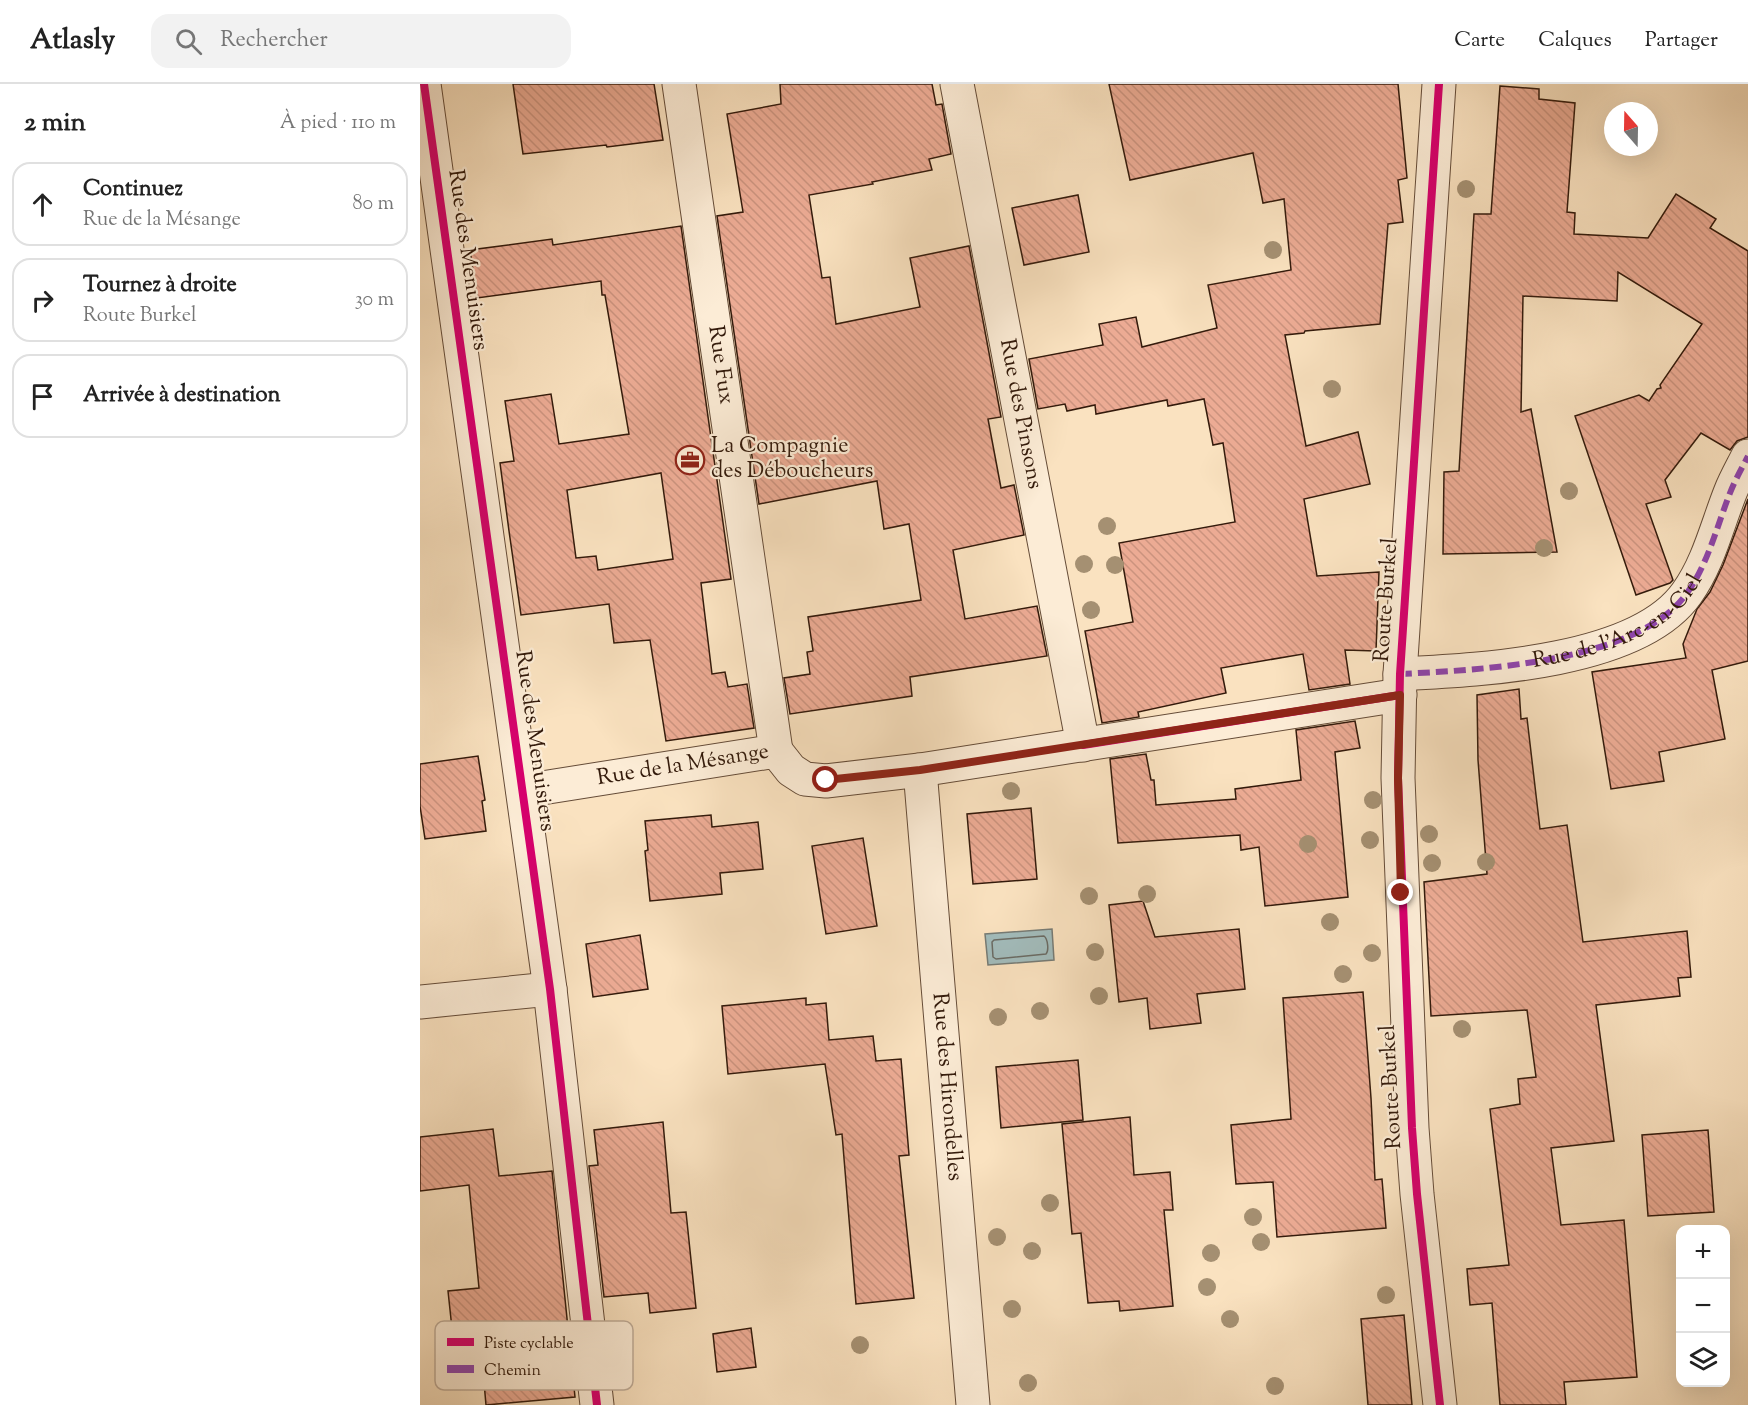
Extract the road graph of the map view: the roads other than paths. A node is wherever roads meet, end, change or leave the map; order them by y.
1 (424, 84) edge
2 (679, 84) edge
3 (957, 84) edge
4 (1439, 84) edge
5 (1748, 456) edge
6 (1400, 685) junction
7 (1083, 745) junction
8 (776, 751) junction
9 (920, 770) junction
10 (523, 791) junction
11 (550, 990) junction
12 (420, 1002) edge
13 (587, 1321) edge
14 (595, 1390) edge
15 (597, 1405) edge
16 (973, 1405) edge
17 (1440, 1405) edge

1 - 10 street, Rue des Menuisiers
2 - 8 street, Rue Fux
3 - 7 street, Rue des Pinsons
4 - 6 street, Route Burkel
5 - 6 street, Rue de l'Arc-en-Ciel
6 - 7 street, Rue de la Mésange
6 - 17 street, Route Burkel
7 - 9 street, Rue de la Mésange
8 - 9 street, Rue de la Mésange
8 - 10 street, Rue de la Mésange
9 - 16 street, Rue des Hirondelles
10 - 11 street, Rue des Menuisiers
11 - 12 street
11 - 13 street, Rue des Menuisiers
14 - 15 street, Rue des Menuisiers

